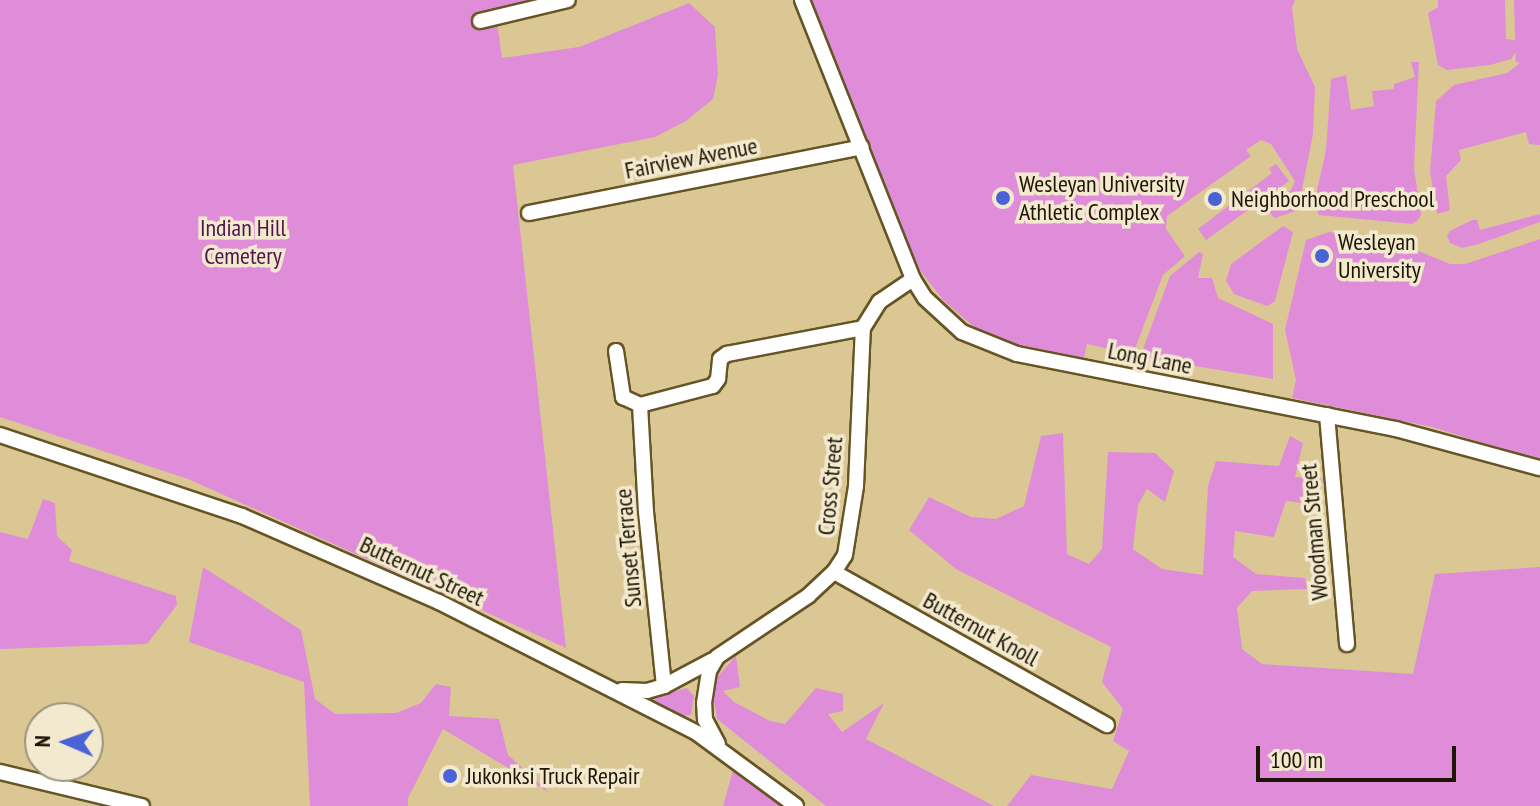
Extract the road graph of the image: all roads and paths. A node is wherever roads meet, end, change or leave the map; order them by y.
1 (568, 0) edge
2 (802, 0) edge
3 (480, 21) dead end
4 (862, 147) junction
5 (529, 213) dead end
6 (913, 279) junction
7 (863, 328) junction
8 (616, 351) dead end
9 (640, 405) junction
10 (1327, 415) junction
11 (0, 435) edge
12 (1540, 468) edge
13 (834, 572) junction
14 (1347, 644) dead end
15 (717, 657) junction
16 (604, 686) junction
17 (664, 686) junction
18 (1107, 725) dead end
19 (721, 748) junction
20 (0, 772) edge
21 (142, 806) edge
22 (796, 806) edge

1 - 3 street
2 - 4 street
4 - 5 street, Fairview Avenue
4 - 6 street, Long Lane
6 - 7 street
6 - 10 street, Long Lane
7 - 9 street
7 - 13 street, Cross Street
8 - 9 street
9 - 17 street, Sunset Terrace
10 - 12 street, Long Lane
10 - 14 street, Woodman Street
11 - 16 street, Butternut Street
13 - 15 street, Cross Street
13 - 18 street, Butternut Knoll
15 - 17 street, Cross Street
15 - 19 street
16 - 17 street, Cross Street
16 - 19 street, Butternut Street
19 - 22 street, Butternut Street
20 - 21 street

